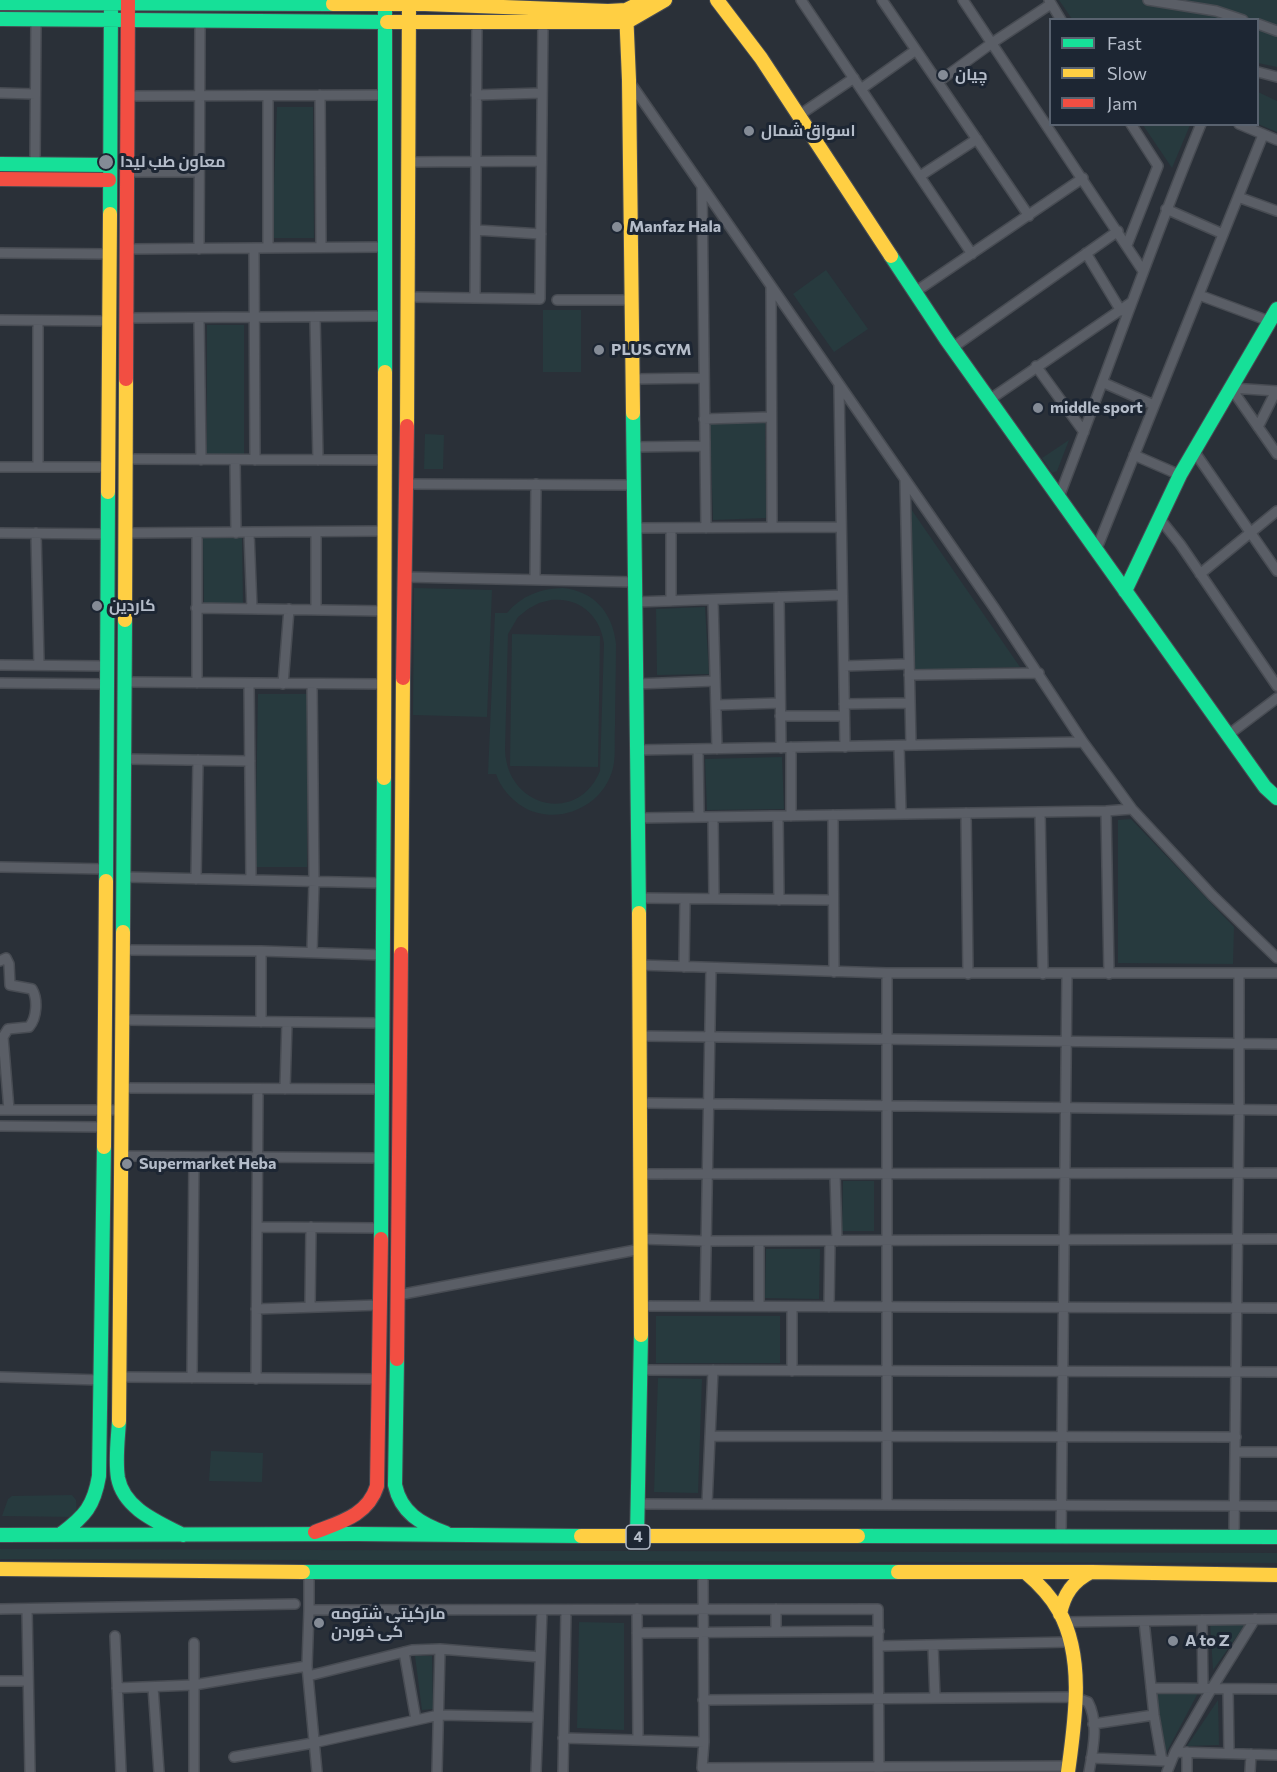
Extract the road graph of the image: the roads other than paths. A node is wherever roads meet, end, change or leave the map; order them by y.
1 (646, 0) edge
2 (665, 0) edge
3 (717, 0) edge
4 (801, 0) edge
5 (882, 0) edge
6 (963, 0) edge
7 (1148, 0) edge
8 (39, 1) edge
9 (111, 2) edge
10 (128, 2) edge
11 (331, 2) edge
12 (425, 2) edge
13 (1050, 2) edge
14 (0, 3) edge
15 (385, 4) junction
16 (409, 4) junction
17 (549, 4) edge
18 (626, 16) junction
19 (1060, 18) edge
20 (1238, 18) edge
21 (0, 20) edge
22 (36, 20) junction
23 (110, 20) junction
24 (128, 20) junction
25 (385, 21) junction
26 (409, 21) junction
27 (477, 21) junction
28 (200, 22) junction
29 (543, 22) junction
30 (1259, 25) edge
31 (1277, 30) edge
32 (992, 43) junction
33 (916, 50) junction
34 (1259, 72) edge
35 (1277, 77) edge
36 (854, 78) junction
37 (628, 80) junction
38 (938, 82) junction
39 (861, 89) junction
40 (0, 93) edge
41 (542, 93) junction
42 (35, 94) junction
43 (320, 95) junction
44 (384, 95) junction
45 (476, 95) junction
46 (128, 96) junction
47 (199, 96) junction
48 (268, 96) junction
49 (798, 116) junction
50 (1132, 126) edge
51 (1200, 126) edge
52 (1243, 126) edge
53 (1263, 135) junction
54 (977, 139) junction
55 (1277, 140) edge
56 (541, 161) junction
57 (410, 162) junction
58 (476, 162) junction
59 (0, 164) edge
60 (35, 164) junction
61 (110, 165) junction
62 (128, 172) junction
63 (199, 172) junction
64 (920, 176) junction
65 (1083, 178) junction
66 (0, 179) edge
67 (109, 180) junction
68 (702, 187) junction
69 (1238, 197) junction
70 (1166, 209) junction
71 (1277, 212) edge
72 (1029, 216) junction
73 (476, 230) junction
74 (1118, 231) junction
75 (541, 234) junction
76 (1223, 234) junction
77 (1127, 245) junction
78 (385, 247) junction
79 (268, 248) junction
80 (321, 248) junction
81 (128, 249) junction
82 (199, 249) junction
83 (254, 249) junction
84 (0, 253) edge
85 (1086, 253) junction
86 (111, 254) junction
87 (972, 254) junction
88 (1143, 271) junction
89 (771, 286) junction
90 (915, 292) junction
91 (1198, 295) junction
92 (409, 297) junction
93 (475, 298) junction
94 (557, 300) dead end
95 (631, 300) junction
96 (1134, 300) junction
97 (1277, 309) edge
98 (1121, 310) junction
99 (384, 316) junction
100 (315, 317) junction
101 (127, 318) junction
102 (200, 318) junction
103 (253, 318) junction
104 (0, 321) edge
105 (38, 321) junction
106 (110, 321) junction
107 (1269, 321) junction
108 (952, 348) junction
109 (110, 362) junction
110 (127, 362) junction
111 (1036, 366) junction
112 (703, 378) junction
113 (632, 379) junction
114 (1104, 383) junction
115 (839, 385) junction
116 (1230, 388) junction
117 (1277, 391) edge
118 (989, 400) junction
119 (1154, 405) junction
120 (771, 417) junction
121 (704, 419) junction
122 (1258, 427) junction
123 (1084, 432) junction
124 (386, 436) junction
125 (406, 436) junction
126 (704, 446) junction
127 (633, 447) junction
128 (1194, 451) junction
129 (1277, 454) edge
130 (1134, 455) junction
131 (127, 459) junction
132 (201, 460) junction
133 (235, 460) junction
134 (255, 460) junction
135 (318, 460) junction
136 (385, 460) junction
137 (0, 467) edge
138 (38, 467) junction
139 (109, 467) junction
140 (1180, 475) junction
141 (905, 479) junction
142 (405, 484) junction
143 (536, 484) junction
144 (633, 485) junction
145 (1059, 497) junction
146 (1277, 511) edge
147 (1160, 519) junction
148 (772, 526) junction
149 (841, 527) junction
150 (634, 528) junction
151 (671, 528) junction
152 (706, 528) junction
153 (385, 531) junction
154 (0, 533) edge
155 (36, 533) junction
156 (126, 533) junction
157 (197, 533) junction
158 (236, 533) junction
159 (249, 533) junction
160 (316, 533) junction
161 (1250, 533) junction
162 (109, 534) junction
163 (1096, 549) junction
164 (1277, 571) edge
165 (1200, 574) junction
166 (404, 577) junction
167 (535, 580) junction
168 (635, 582) junction
169 (1125, 591) junction
170 (842, 595) junction
171 (778, 597) junction
172 (713, 600) junction
173 (671, 601) junction
174 (635, 602) junction
175 (196, 608) junction
176 (252, 609) junction
177 (289, 609) junction
178 (316, 610) junction
179 (385, 611) junction
180 (909, 664) junction
181 (0, 665) edge
182 (39, 665) junction
183 (107, 666) junction
184 (843, 666) junction
185 (1039, 673) junction
186 (909, 675) junction
187 (715, 681) junction
188 (126, 682) junction
189 (0, 683) edge
190 (197, 683) junction
191 (249, 683) junction
192 (106, 684) junction
193 (283, 684) junction
194 (312, 684) junction
195 (385, 684) junction
196 (636, 684) junction
197 (1277, 686) edge
198 (1277, 698) edge
199 (780, 703) junction
200 (910, 703) junction
201 (844, 704) junction
202 (716, 705) junction
203 (844, 716) junction
204 (780, 717) junction
205 (1228, 735) junction
206 (385, 738) junction
207 (402, 739) junction
208 (1083, 742) junction
209 (911, 745) junction
210 (899, 746) junction
211 (845, 747) junction
212 (786, 748) junction
213 (698, 749) junction
214 (717, 749) junction
215 (637, 750) junction
216 (125, 759) junction
217 (198, 760) junction
218 (250, 761) junction
219 (1277, 798) edge
220 (1132, 809) junction
221 (1106, 811) junction
222 (1040, 812) junction
223 (966, 813) junction
224 (901, 814) junction
225 (832, 815) junction
226 (778, 816) junction
227 (791, 816) junction
228 (699, 817) junction
229 (713, 817) junction
230 (638, 818) junction
231 (0, 867) edge
232 (107, 869) junction
233 (124, 877) junction
234 (196, 879) junction
235 (251, 880) junction
236 (314, 882) junction
237 (382, 883) junction
238 (639, 898) junction
239 (685, 899) junction
240 (714, 899) junction
241 (779, 900) junction
242 (833, 900) junction
243 (123, 950) junction
244 (261, 951) junction
245 (312, 952) junction
246 (382, 955) junction
247 (1277, 958) edge
248 (0, 961) edge
249 (639, 965) junction
250 (684, 967) junction
251 (711, 968) junction
252 (834, 972) junction
253 (887, 973) junction
254 (1239, 973) junction
255 (1277, 973) edge
256 (968, 974) junction
257 (1043, 974) junction
258 (1067, 974) junction
259 (1109, 974) junction
260 (382, 991) junction
261 (400, 991) junction
262 (123, 1020) junction
263 (261, 1022) junction
264 (287, 1022) junction
265 (382, 1023) junction
266 (641, 1036) junction
267 (710, 1037) junction
268 (887, 1039) junction
269 (1066, 1042) junction
270 (1240, 1044) junction
271 (1277, 1044) edge
272 (122, 1088) junction
273 (258, 1089) junction
274 (285, 1089) junction
275 (381, 1089) junction
276 (641, 1103) junction
277 (709, 1104) junction
278 (887, 1106) junction
279 (1066, 1108) junction
280 (5, 1110) edge
281 (105, 1110) junction
282 (122, 1110) junction
283 (1239, 1110) junction
284 (1277, 1110) edge
285 (0, 1126) edge
286 (105, 1128) junction
287 (122, 1156) junction
288 (194, 1157) junction
289 (257, 1157) junction
290 (381, 1158) junction
291 (1065, 1173) junction
292 (1239, 1173) junction
293 (1277, 1173) edge
294 (640, 1174) junction
295 (708, 1174) junction
296 (835, 1174) junction
297 (887, 1174) junction
298 (381, 1196) junction
299 (400, 1196) junction
300 (258, 1227) junction
301 (311, 1227) junction
302 (380, 1228) junction
303 (1238, 1239) junction
304 (1277, 1239) edge
305 (104, 1240) junction
306 (121, 1240) junction
307 (1065, 1240) junction
308 (706, 1241) junction
309 (759, 1241) junction
310 (833, 1241) junction
311 (887, 1241) junction
312 (640, 1244) junction
313 (398, 1295) junction
314 (380, 1305) junction
315 (641, 1306) junction
316 (705, 1306) junction
317 (759, 1306) junction
318 (310, 1307) junction
319 (792, 1307) junction
320 (828, 1307) junction
321 (887, 1307) junction
322 (1064, 1308) junction
323 (1277, 1308) edge
324 (256, 1309) junction
325 (1237, 1309) junction
326 (642, 1370) junction
327 (712, 1370) junction
328 (792, 1371) junction
329 (887, 1371) junction
330 (1064, 1372) junction
331 (1277, 1372) edge
332 (1236, 1373) junction
333 (0, 1377) edge
334 (120, 1377) junction
335 (192, 1378) junction
336 (256, 1379) junction
337 (380, 1379) junction
338 (100, 1380) junction
339 (379, 1426) junction
340 (397, 1426) junction
341 (710, 1436) junction
342 (887, 1437) junction
343 (1063, 1437) junction
344 (1236, 1437) junction
345 (1235, 1452) junction
346 (1277, 1452) edge
347 (639, 1504) junction
348 (707, 1504) junction
349 (887, 1505) junction
350 (1062, 1506) junction
351 (1234, 1506) junction
352 (1277, 1506) edge
353 (62, 1534) junction
354 (183, 1534) junction
355 (309, 1534) junction
356 (0, 1535) edge
357 (457, 1536) junction
358 (1061, 1536) junction
359 (637, 1537) junction
360 (1234, 1537) junction
361 (1277, 1537) edge
362 (0, 1569) edge
363 (309, 1572) junction
364 (1025, 1572) junction
365 (1092, 1572) junction
366 (703, 1573) junction
367 (1277, 1575) edge
368 (295, 1604) dead end
369 (27, 1609) junction
370 (704, 1609) junction
371 (776, 1609) junction
372 (0, 1610) edge
373 (309, 1610) junction
374 (542, 1610) junction
375 (566, 1610) junction
376 (637, 1610) junction
377 (1062, 1618) junction
378 (1255, 1619) junction
379 (1277, 1619) edge
380 (1203, 1620) junction
381 (1144, 1621) junction
382 (879, 1631) junction
383 (703, 1632) junction
384 (776, 1632) junction
385 (637, 1633) junction
386 (115, 1636) dead end
387 (1069, 1642) junction
388 (194, 1643) dead end
389 (933, 1645) junction
390 (879, 1646) junction
391 (440, 1649) junction
392 (404, 1652) junction
393 (540, 1657) junction
394 (308, 1671) junction
395 (28, 1681) junction
396 (0, 1682) edge
397 (194, 1685) junction
398 (153, 1687) junction
399 (117, 1688) junction
400 (1151, 1688) junction
401 (1207, 1688) junction
402 (1228, 1689) junction
403 (1277, 1689) edge
404 (1074, 1697) junction
405 (935, 1698) junction
406 (879, 1699) junction
407 (703, 1700) junction
408 (1154, 1714) junction
409 (439, 1716) junction
410 (538, 1716) junction
411 (416, 1720) junction
412 (1093, 1724) junction
413 (564, 1738) junction
414 (638, 1740) junction
415 (704, 1742) junction
416 (313, 1743) junction
417 (1175, 1752) junction
418 (1187, 1752) junction
419 (1229, 1753) junction
420 (1251, 1754) junction
421 (1277, 1755) edge
422 (234, 1757) dead end
423 (1091, 1758) junction
424 (1166, 1761) junction
425 (879, 1769) edge
426 (1069, 1769) edge
427 (702, 1770) edge
428 (30, 1772) edge
429 (121, 1772) edge
430 (159, 1772) edge
431 (194, 1772) edge
432 (317, 1772) edge
433 (437, 1772) edge
434 (536, 1772) edge
435 (563, 1772) edge
436 (1089, 1772) edge
437 (1167, 1772) edge
438 (1187, 1772) edge
439 (1250, 1772) edge

1 - 18 main road
2 - 18 main road
3 - 49 main road
4 - 36 street
5 - 33 street
6 - 32 street
7 - 20 street
8 - 9 main road
8 - 14 main road
9 - 10 main road
9 - 23 main road
10 - 11 main road
10 - 24 main road
11 - 15 main road
12 - 16 main road
12 - 17 main road
13 - 19 street
13 - 32 street
15 - 16 main road
15 - 25 main road
16 - 26 main road
17 - 18 main road
18 - 29 main road
18 - 37 main road
21 - 22 main road
22 - 23 main road
22 - 42 street
23 - 24 main road
23 - 61 main road
24 - 28 main road
24 - 46 main road
25 - 26 main road
25 - 28 main road
25 - 44 main road
26 - 27 main road
26 - 57 main road
27 - 29 main road
27 - 45 street
28 - 47 street
29 - 41 street
30 - 31 street
32 - 38 street
32 - 65 street
33 - 38 street
33 - 39 street
34 - 35 street
36 - 39 street
36 - 49 street
37 - 68 street
37 - 95 main road
38 - 54 street
39 - 64 street
40 - 42 street
41 - 45 street
41 - 56 street
42 - 60 street
43 - 44 street
43 - 48 street
43 - 80 street
44 - 78 main road
45 - 58 street
46 - 47 street
46 - 62 main road
47 - 48 street
47 - 63 street
48 - 79 street
49 - 90 main road
50 - 77 street
51 - 70 street
52 - 53 street
53 - 55 street
53 - 69 street
54 - 64 street
54 - 72 street
56 - 58 street
56 - 75 street
57 - 58 street
57 - 92 main road
58 - 73 street
59 - 60 main road
60 - 61 main road
61 - 67 main road
62 - 63 street
62 - 81 main road
63 - 82 street
64 - 87 street
65 - 72 street
65 - 74 street
66 - 67 main road
67 - 86 main road
68 - 89 street
68 - 112 street
69 - 71 street
69 - 76 street
70 - 76 street
70 - 88 street
72 - 87 street
73 - 75 street
73 - 93 street
74 - 77 street
74 - 85 street
75 - 93 street
76 - 91 street
77 - 88 street
78 - 80 street
78 - 99 main road
79 - 80 street
79 - 83 street
81 - 82 street
81 - 101 main road
82 - 83 street
83 - 103 street
84 - 86 street
85 - 98 street
85 - 108 street
86 - 106 main road
87 - 90 street
88 - 96 street
89 - 115 street
89 - 120 street
90 - 108 main road
91 - 107 street
91 - 119 street
92 - 93 street
92 - 125 main road
94 - 95 street
95 - 113 main road
96 - 98 street
96 - 114 street
97 - 107 main road
98 - 111 street
99 - 100 street
99 - 124 main road
100 - 103 street
100 - 135 street
101 - 102 street
101 - 110 main road
102 - 103 street
102 - 132 street
103 - 134 street
104 - 105 street
105 - 106 street
105 - 138 street
106 - 109 main road
107 - 116 main road
108 - 118 main road
109 - 110 main road
109 - 139 main road
110 - 131 main road
111 - 118 street
111 - 123 street
112 - 113 street
112 - 121 street
113 - 127 main road
114 - 119 street
114 - 123 street
115 - 141 street
115 - 149 street
116 - 117 street
116 - 122 street
116 - 128 main road
117 - 122 street
118 - 145 main road
119 - 130 street
120 - 121 street
120 - 148 street
121 - 126 street
122 - 129 street
123 - 145 street
124 - 125 main road
124 - 136 main road
125 - 142 main road
126 - 127 street
126 - 152 street
127 - 144 main road
128 - 140 main road
128 - 161 street
130 - 140 street
130 - 163 street
131 - 132 street
131 - 156 main road
132 - 133 street
133 - 134 street
133 - 158 street
134 - 135 street
135 - 136 street
136 - 153 main road
137 - 138 street
138 - 139 street
139 - 162 main road
140 - 147 main road
141 - 180 street
141 - 185 street
142 - 143 street
142 - 166 main road
143 - 144 street
143 - 167 street
144 - 150 main road
145 - 163 main road
146 - 161 street
147 - 165 street
147 - 169 main road
148 - 149 street
148 - 152 street
149 - 170 street
150 - 151 street
150 - 168 main road
151 - 152 street
151 - 173 street
153 - 160 street
153 - 179 main road
154 - 155 street
155 - 162 street
155 - 182 street
156 - 157 street
156 - 188 main road
157 - 158 street
157 - 175 street
158 - 159 street
159 - 160 street
159 - 176 street
160 - 178 street
161 - 164 street
161 - 165 street
162 - 183 main road
163 - 169 main road
165 - 197 street
166 - 167 street
166 - 207 main road
167 - 168 street
168 - 174 main road
169 - 205 main road
170 - 171 street
170 - 184 street
171 - 172 street
171 - 199 street
172 - 173 street
172 - 187 street
173 - 174 street
174 - 196 main road
175 - 176 street
175 - 190 street
176 - 177 street
177 - 178 street
177 - 193 street
178 - 179 street
179 - 195 main road
180 - 184 street
180 - 186 street
181 - 182 street
182 - 183 street
183 - 192 main road
184 - 201 street
185 - 186 street
185 - 208 street
186 - 200 street
187 - 196 street
187 - 202 street
188 - 190 street
188 - 216 main road
189 - 192 street
190 - 191 street
191 - 193 street
191 - 218 street
192 - 232 main road
193 - 194 street
194 - 195 street
194 - 236 street
195 - 206 main road
196 - 215 main road
198 - 205 street
199 - 202 street
199 - 204 street
200 - 201 street
200 - 209 street
201 - 203 street
202 - 214 street
203 - 204 street
203 - 211 street
204 - 212 street
205 - 219 main road
206 - 207 main road
206 - 237 main road
207 - 261 main road
208 - 209 street
208 - 220 street
209 - 210 street
210 - 211 street
210 - 224 street
211 - 212 street
212 - 214 street
212 - 227 street
213 - 214 street
213 - 215 street
213 - 228 street
215 - 230 main road
216 - 217 street
216 - 233 main road
217 - 218 street
217 - 234 street
218 - 235 street
220 - 221 street
220 - 247 street
221 - 222 street
221 - 259 street
222 - 223 street
222 - 257 street
223 - 224 street
223 - 256 street
224 - 225 street
225 - 227 street
225 - 242 street
226 - 227 street
226 - 229 street
226 - 241 street
228 - 229 street
228 - 230 street
229 - 240 street
230 - 238 main road
231 - 232 street
232 - 281 main road
233 - 234 street
233 - 243 main road
234 - 235 street
235 - 236 street
236 - 237 street
236 - 245 street
237 - 246 main road
238 - 239 street
238 - 249 main road
239 - 240 street
239 - 250 street
240 - 241 street
241 - 242 street
242 - 252 street
243 - 244 street
243 - 262 main road
244 - 245 street
244 - 263 street
245 - 246 street
246 - 260 main road
248 - 280 street
249 - 250 street
249 - 266 main road
250 - 251 street
251 - 252 street
251 - 267 street
252 - 253 street
253 - 256 street
253 - 268 street
254 - 255 street
254 - 259 street
254 - 270 street
256 - 257 street
257 - 258 street
258 - 259 street
258 - 269 street
260 - 261 main road
260 - 265 main road
261 - 299 main road
262 - 263 street
262 - 272 main road
263 - 264 street
264 - 265 street
264 - 274 street
265 - 275 main road
266 - 267 street
266 - 276 main road
267 - 268 street
267 - 277 street
268 - 269 street
268 - 278 street
269 - 270 street
269 - 279 street
270 - 271 street
270 - 283 street
272 - 273 street
272 - 282 main road
273 - 274 street
273 - 289 street
274 - 275 street
275 - 290 main road
276 - 277 street
276 - 294 main road
277 - 278 street
277 - 295 street
278 - 279 street
278 - 297 street
279 - 283 street
279 - 291 street
280 - 281 street
281 - 282 street
281 - 286 main road
282 - 287 main road
283 - 284 street
283 - 292 street
285 - 286 street
286 - 305 main road
287 - 288 street
287 - 306 main road
288 - 289 street
288 - 335 street
289 - 290 street
289 - 300 street
290 - 298 main road
291 - 292 street
291 - 297 street
291 - 307 street
292 - 293 street
292 - 303 street
294 - 295 street
294 - 312 main road
295 - 296 street
295 - 308 street
296 - 297 street
296 - 310 street
297 - 311 street
298 - 299 main road
298 - 302 main road
299 - 313 main road
300 - 301 street
300 - 324 street
301 - 302 street
301 - 318 street
302 - 314 main road
303 - 304 street
303 - 307 street
303 - 325 street
305 - 306 main road
305 - 338 main road
306 - 334 main road
307 - 311 street
307 - 322 street
308 - 309 street
308 - 312 street
308 - 316 street
309 - 310 street
309 - 317 street
310 - 311 street
310 - 320 street
311 - 321 street
312 - 313 street
312 - 315 main road
313 - 340 main road
314 - 318 street
314 - 337 main road
315 - 316 street
315 - 326 main road
316 - 317 street
317 - 319 street
318 - 324 street
319 - 320 street
319 - 328 street
320 - 321 street
321 - 322 street
321 - 329 street
322 - 325 street
322 - 330 street
323 - 325 street
324 - 336 street
325 - 332 street
326 - 327 street
326 - 347 main road
327 - 328 street
327 - 341 street
328 - 329 street
329 - 330 street
329 - 342 street
330 - 332 street
330 - 343 street
331 - 332 street
332 - 344 street
333 - 338 street
334 - 335 street
334 - 354 main road
335 - 336 street
336 - 337 street
337 - 339 main road
338 - 353 main road
339 - 340 main road
339 - 355 main road
340 - 357 main road
341 - 342 street
341 - 348 street
342 - 343 street
342 - 349 street
343 - 344 street
343 - 350 street
344 - 345 street
345 - 346 street
345 - 351 street
347 - 348 street
347 - 359 main road
348 - 349 street
349 - 350 street
350 - 351 street
350 - 358 street
351 - 352 street
351 - 360 street
353 - 354 main road, 4
353 - 356 main road, 4
354 - 355 main road, 4
355 - 357 main road, 4
357 - 359 main road, 4
358 - 359 main road, 4
358 - 360 main road, 4
360 - 361 main road, 4
362 - 363 main road, 4
363 - 366 main road, 4
363 - 373 street
364 - 365 main road, 4
364 - 366 main road, 4
364 - 377 main road
365 - 367 main road, 4
365 - 377 main road
366 - 370 street
368 - 369 street
369 - 372 street
369 - 395 street
370 - 371 street
370 - 376 street
370 - 383 street
371 - 382 street
371 - 384 street
373 - 374 street
373 - 394 street
374 - 375 street
374 - 393 street
375 - 376 street
375 - 413 street
376 - 385 street
377 - 381 street
377 - 387 main road
378 - 379 street
378 - 380 street
378 - 401 street
380 - 381 street
380 - 401 street
381 - 400 street
382 - 384 street
382 - 390 street
383 - 384 street
383 - 385 street
383 - 407 street
385 - 414 street
386 - 399 street
387 - 389 street
387 - 404 main road
388 - 397 street
389 - 390 street
389 - 405 street
390 - 406 street
391 - 392 street
391 - 393 street
391 - 409 street
392 - 394 street
392 - 411 street
393 - 410 street
394 - 397 street
394 - 416 street
395 - 396 street
395 - 428 street
397 - 398 street
397 - 431 street
398 - 399 street
398 - 430 street
399 - 429 street
400 - 401 street
400 - 408 street
401 - 402 street
401 - 417 street
402 - 403 street
402 - 419 street
404 - 405 street
404 - 412 street
404 - 426 main road
405 - 406 street
406 - 407 street
406 - 425 street
407 - 415 street
408 - 412 street
408 - 424 street
409 - 410 street
409 - 411 street
409 - 433 street
410 - 434 street
411 - 416 street
412 - 423 street
413 - 414 street
413 - 435 street
414 - 415 street
415 - 427 street
416 - 422 street
416 - 432 street
417 - 418 street
417 - 424 street
418 - 419 street
418 - 438 street
419 - 420 street
420 - 421 street
420 - 439 street
423 - 424 street
423 - 436 street
424 - 437 street
425 - 426 street
425 - 427 street

